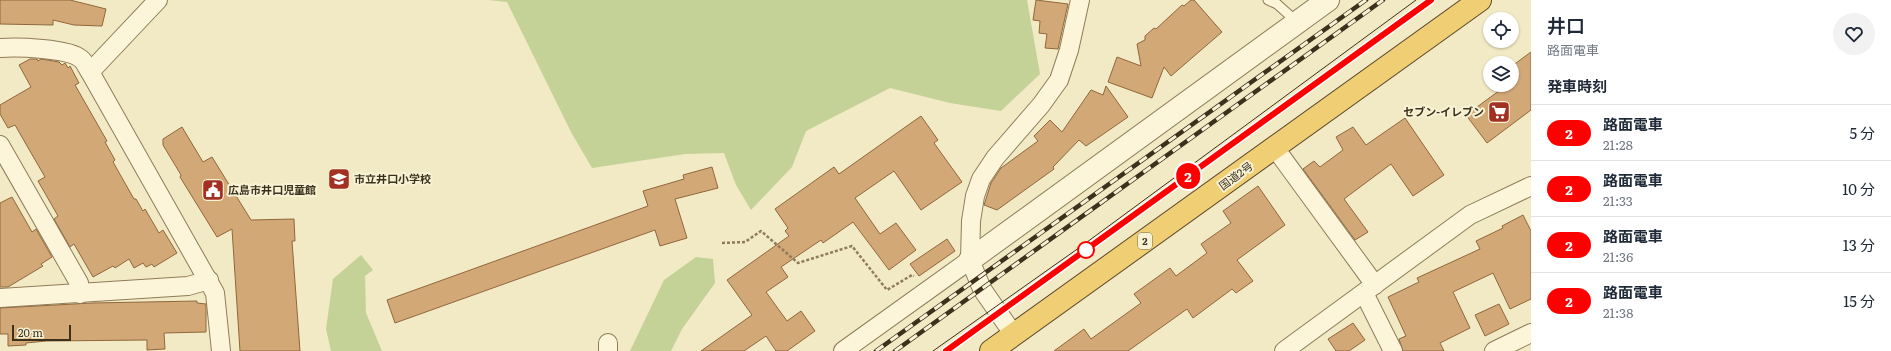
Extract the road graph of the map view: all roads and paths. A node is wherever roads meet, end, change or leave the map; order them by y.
1 (158, 0) edge
2 (1080, 0) edge
3 (1268, 0) edge
4 (1328, 0) edge
5 (1480, 0) edge
6 (1297, 22) junction
7 (0, 48) edge
8 (90, 72) junction
9 (0, 145) edge
10 (1275, 148) junction
11 (1531, 186) edge
12 (722, 243) dead end
13 (970, 260) junction
14 (912, 275) dead end
15 (209, 280) junction
16 (1370, 289) junction
17 (80, 294) junction
18 (0, 298) edge
19 (1531, 333) edge
20 (1014, 335) junction
21 (221, 351) edge
22 (843, 351) edge
23 (991, 351) edge
24 (1284, 351) edge
25 (1393, 351) edge
26 (1494, 351) edge

1 - 8 street
2 - 13 street
3 - 6 lane
4 - 6 street
5 - 10 highway, 国道2号 / 2
6 - 13 street
7 - 8 street
8 - 15 street
9 - 17 street
10 - 16 street
10 - 20 highway, 国道2号 / 2
11 - 16 street
12 - 14 path
13 - 20 street
13 - 22 street
15 - 17 street
15 - 21 street
16 - 24 street
16 - 25 street
17 - 18 street
19 - 26 street
20 - 23 highway, 国道2号 / 2

